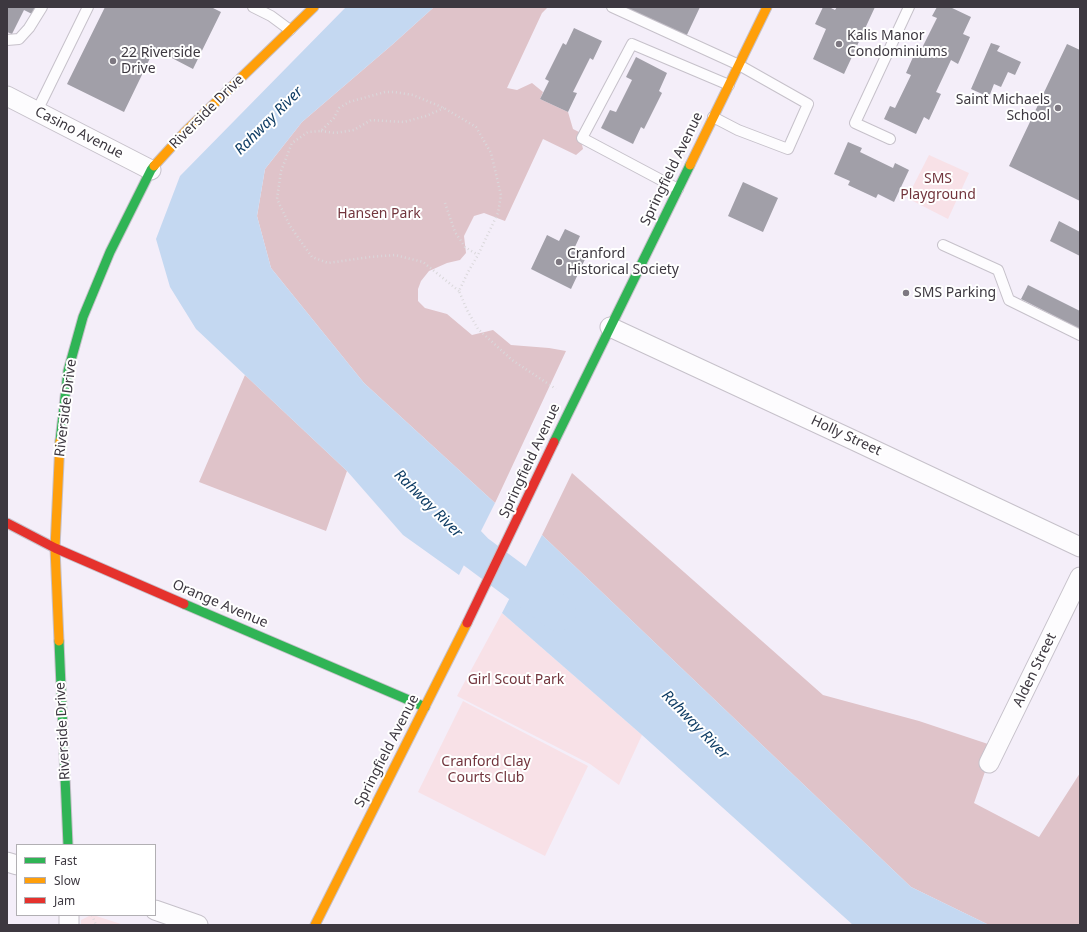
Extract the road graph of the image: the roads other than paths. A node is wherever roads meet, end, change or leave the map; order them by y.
1 (42, 7) edge
2 (88, 7) edge
3 (253, 7) edge
4 (314, 7) edge
5 (612, 7) edge
6 (766, 7) edge
7 (909, 7) edge
8 (290, 30) junction
9 (7, 40) edge
10 (739, 65) junction
11 (729, 85) junction
12 (7, 96) edge
13 (37, 111) junction
14 (713, 117) junction
15 (890, 139) dead end
16 (151, 170) junction
17 (678, 189) junction
18 (943, 245) dead end
19 (610, 327) junction
20 (1080, 336) edge
21 (7, 522) edge
22 (1080, 547) edge
23 (55, 548) junction
24 (1080, 577) edge
25 (425, 707) junction
26 (989, 763) dead end
27 (68, 844) edge
28 (156, 910) edge
29 (198, 925) edge
30 (316, 925) edge

1 - 9 lane
2 - 13 lane
3 - 8 lane
4 - 8 street, Riverside Drive
5 - 10 lane
6 - 10 street, Springfield Avenue
7 - 15 lane
8 - 16 street, Riverside Drive
10 - 11 street, Springfield Avenue
10 - 14 lane
11 - 14 street, Springfield Avenue
11 - 17 lane
12 - 13 street, Casino Avenue
13 - 16 street, Casino Avenue
14 - 17 street, Springfield Avenue
16 - 23 street, Riverside Drive
17 - 19 street, Springfield Avenue
18 - 20 lane
19 - 22 street, Holly Street
19 - 25 street, Springfield Avenue
21 - 23 street, Orange Avenue
23 - 25 street, Orange Avenue
23 - 27 street, Riverside Drive
24 - 26 street, Alden Street
25 - 30 street, Springfield Avenue
28 - 29 street

